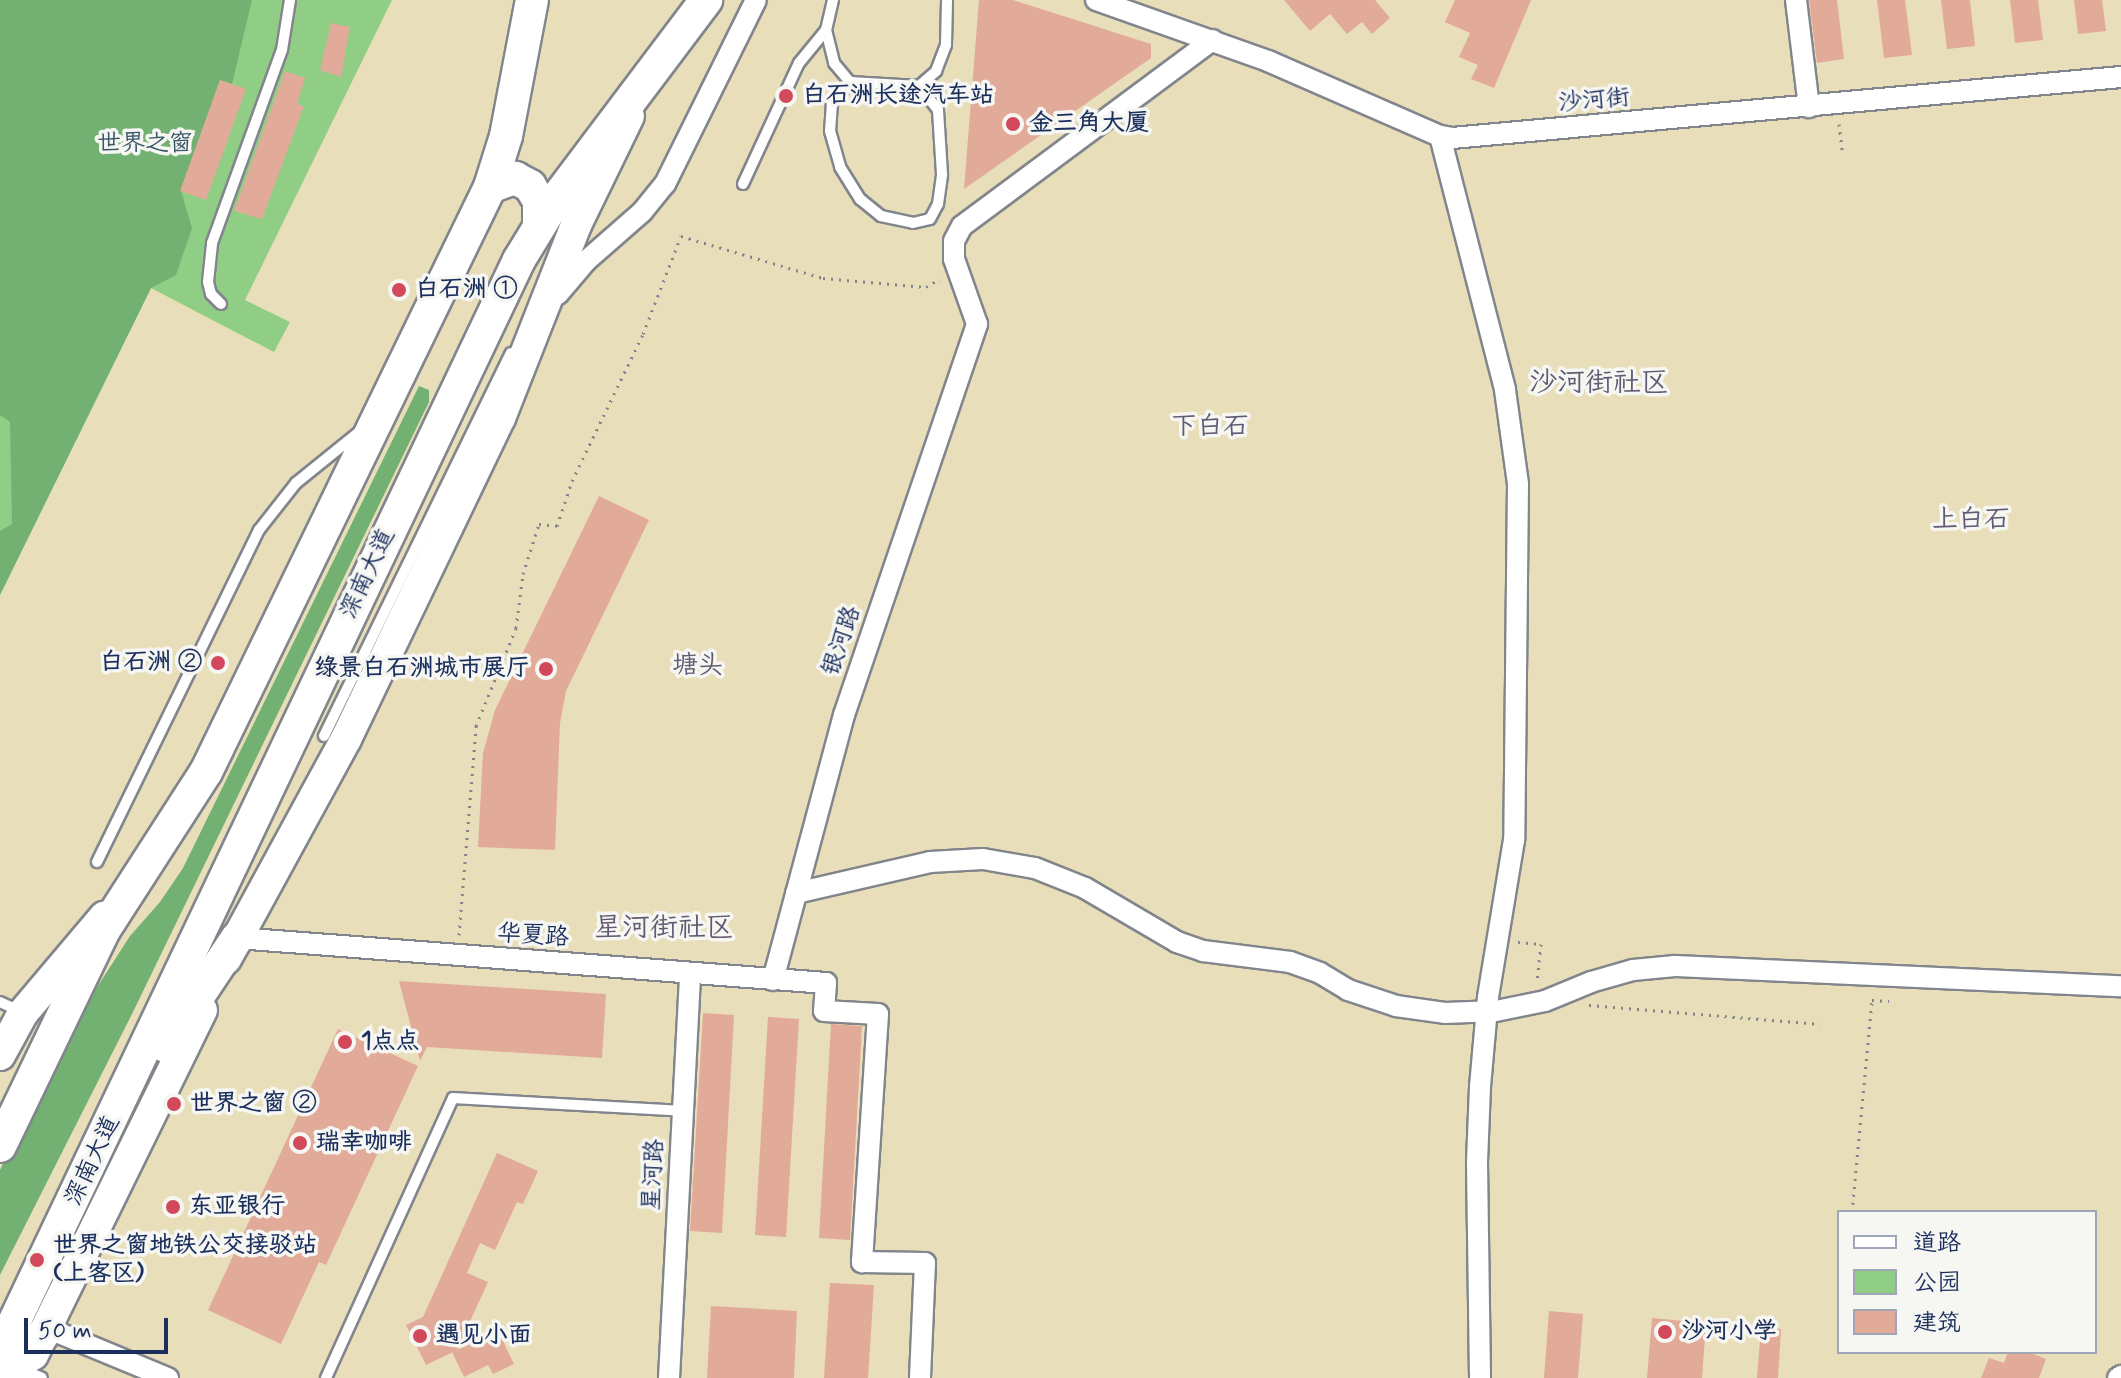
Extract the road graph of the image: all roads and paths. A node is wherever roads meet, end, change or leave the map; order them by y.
1 (290, 0) edge
2 (532, 0) edge
3 (706, 0) edge
4 (756, 0) edge
5 (833, 0) edge
6 (947, 0) edge
7 (1096, 0) edge
8 (1796, 0) edge
9 (1128, 5) edge
10 (826, 30) junction
11 (1212, 40) junction
12 (653, 68) junction
13 (2121, 77) edge
14 (850, 82) junction
15 (919, 86) junction
16 (1837, 104) junction
17 (1809, 107) junction
18 (1440, 136) junction
19 (1843, 155) dead end
20 (743, 184) dead end
21 (490, 187) junction
22 (539, 225) junction
23 (576, 225) junction
24 (958, 270) junction
25 (221, 304) dead end
26 (535, 329) junction
27 (376, 420) junction
28 (324, 736) dead end
29 (97, 862) dead end
30 (126, 891) junction
31 (796, 893) junction
32 (237, 938) junction
33 (1499, 940) junction
34 (457, 956) junction
35 (690, 974) junction
36 (773, 980) junction
37 (1537, 986) dead end
38 (2121, 986) edge
39 (1889, 1001) dead end
40 (1607, 1007) dead end
41 (12, 1008) edge
42 (1487, 1012) junction
43 (1820, 1024) dead end
44 (0, 1055) edge
45 (683, 1111) junction
46 (0, 1146) edge
47 (87, 1175) junction
48 (1852, 1210) edge
49 (46, 1330) junction
50 (20, 1371) edge
51 (168, 1378) edge
52 (326, 1378) edge
53 (669, 1378) edge
54 (920, 1378) edge
55 (1480, 1378) edge

1 - 25 lane
2 - 21 main road
3 - 12 main road, 深南大道
4 - 26 street
5 - 10 lane
6 - 15 lane
7 - 9 street, 沙河街
8 - 17 street
9 - 11 street, 沙河街
10 - 14 lane
10 - 20 lane
11 - 18 street, 沙河街
11 - 24 street
12 - 22 main road, 深南大道
12 - 23 main road
13 - 16 street, 沙河街
14 - 15 lane
14 - 15 lane
16 - 17 street, 沙河街
16 - 19 path
17 - 18 street, 沙河街
18 - 33 street
21 - 22 main road
21 - 27 main road
22 - 47 main road, 深南大道
23 - 26 main road
23 - 28 lane
24 - 31 street, 银河路
24 - 34 path
26 - 32 main road
27 - 29 lane
27 - 30 main road
30 - 41 main road
30 - 46 main road
31 - 36 street, 银河路
31 - 42 street
32 - 34 street, 华夏路
32 - 47 main road
32 - 49 main road
33 - 37 path
33 - 42 street
34 - 35 street, 华夏路
35 - 36 street, 华夏路
35 - 45 street, 星河路
36 - 54 street, 华夏路
38 - 42 street
39 - 48 path
40 - 43 path
41 - 44 main road
42 - 55 street
45 - 52 lane
45 - 53 street, 星河路
47 - 50 main road, 深南大道
49 - 50 main road
49 - 51 street

